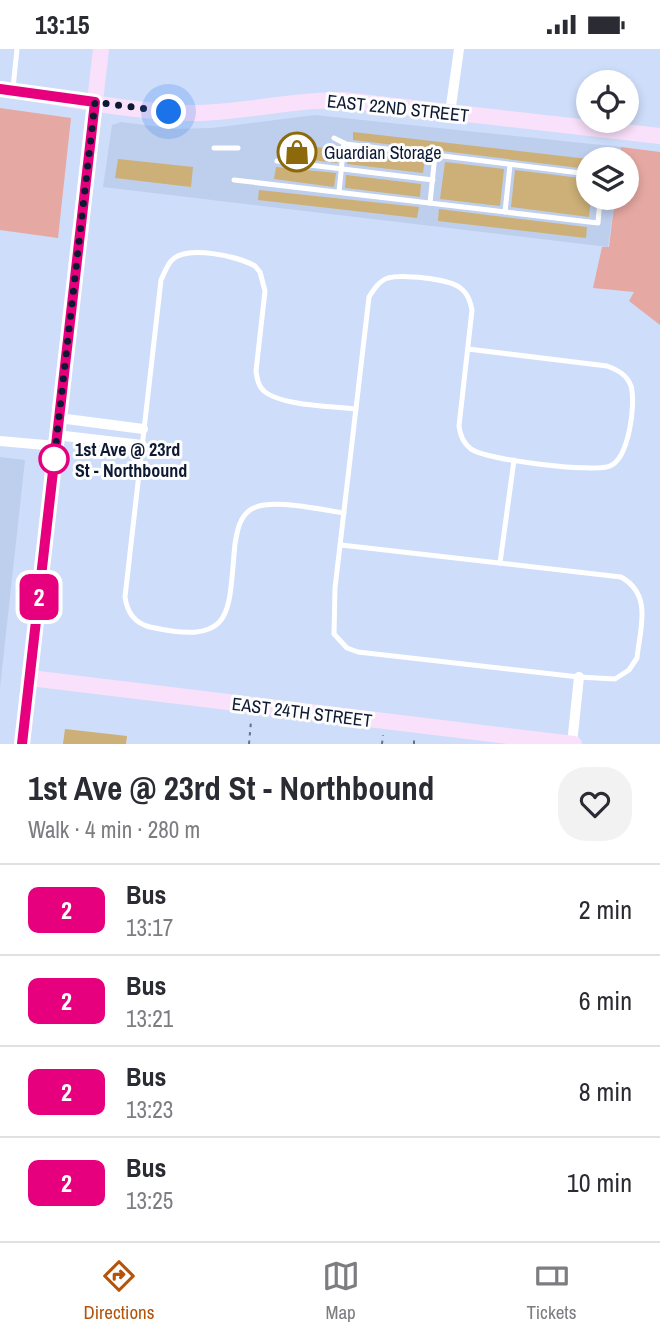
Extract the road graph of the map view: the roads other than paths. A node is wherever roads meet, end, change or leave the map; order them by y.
1 (17, 49) edge
2 (101, 49) edge
3 (459, 49) edge
4 (6, 90) edge
5 (95, 102) junction
6 (450, 113) junction
7 (660, 136) edge
8 (334, 138) dead end
9 (344, 143) junction
10 (214, 148) dead end
11 (238, 148) dead end
12 (435, 155) junction
13 (277, 161) dead end
14 (510, 165) junction
15 (342, 169) junction
16 (576, 173) edge
17 (234, 180) dead end
18 (433, 180) junction
19 (339, 192) junction
20 (430, 203) junction
21 (599, 210) edge
22 (505, 212) junction
23 (468, 349) junction
24 (356, 409) junction
25 (59, 418) junction
26 (143, 429) junction
27 (56, 440) junction
28 (0, 441) edge
29 (142, 445) junction
30 (514, 460) junction
31 (344, 513) junction
32 (341, 545) junction
33 (500, 563) junction
34 (579, 677) junction
35 (30, 678) junction
36 (22, 744) edge
37 (573, 744) edge

1 - 4 lane
2 - 5 street
3 - 6 street
4 - 5 street, EAST 22ND STREET
5 - 6 street, EAST 22ND STREET
5 - 25 street
6 - 7 street, EAST 22ND STREET
8 - 9 lane
9 - 12 lane
9 - 15 lane
10 - 11 lane
12 - 14 lane
12 - 18 lane
13 - 15 lane
14 - 16 lane
14 - 22 lane
15 - 18 lane
15 - 19 lane
17 - 19 lane
18 - 20 lane
19 - 20 lane
20 - 22 lane
21 - 22 lane
23 - 24 lane
23 - 30 lane
23 - 30 lane
24 - 26 lane
24 - 31 lane
25 - 26 street
25 - 27 street
26 - 29 lane
27 - 28 street
27 - 29 street
27 - 35 street
29 - 31 lane
30 - 33 lane
31 - 32 lane
32 - 33 lane
32 - 34 lane
33 - 34 lane
34 - 37 street
35 - 36 street
35 - 37 street, EAST 24TH STREET

